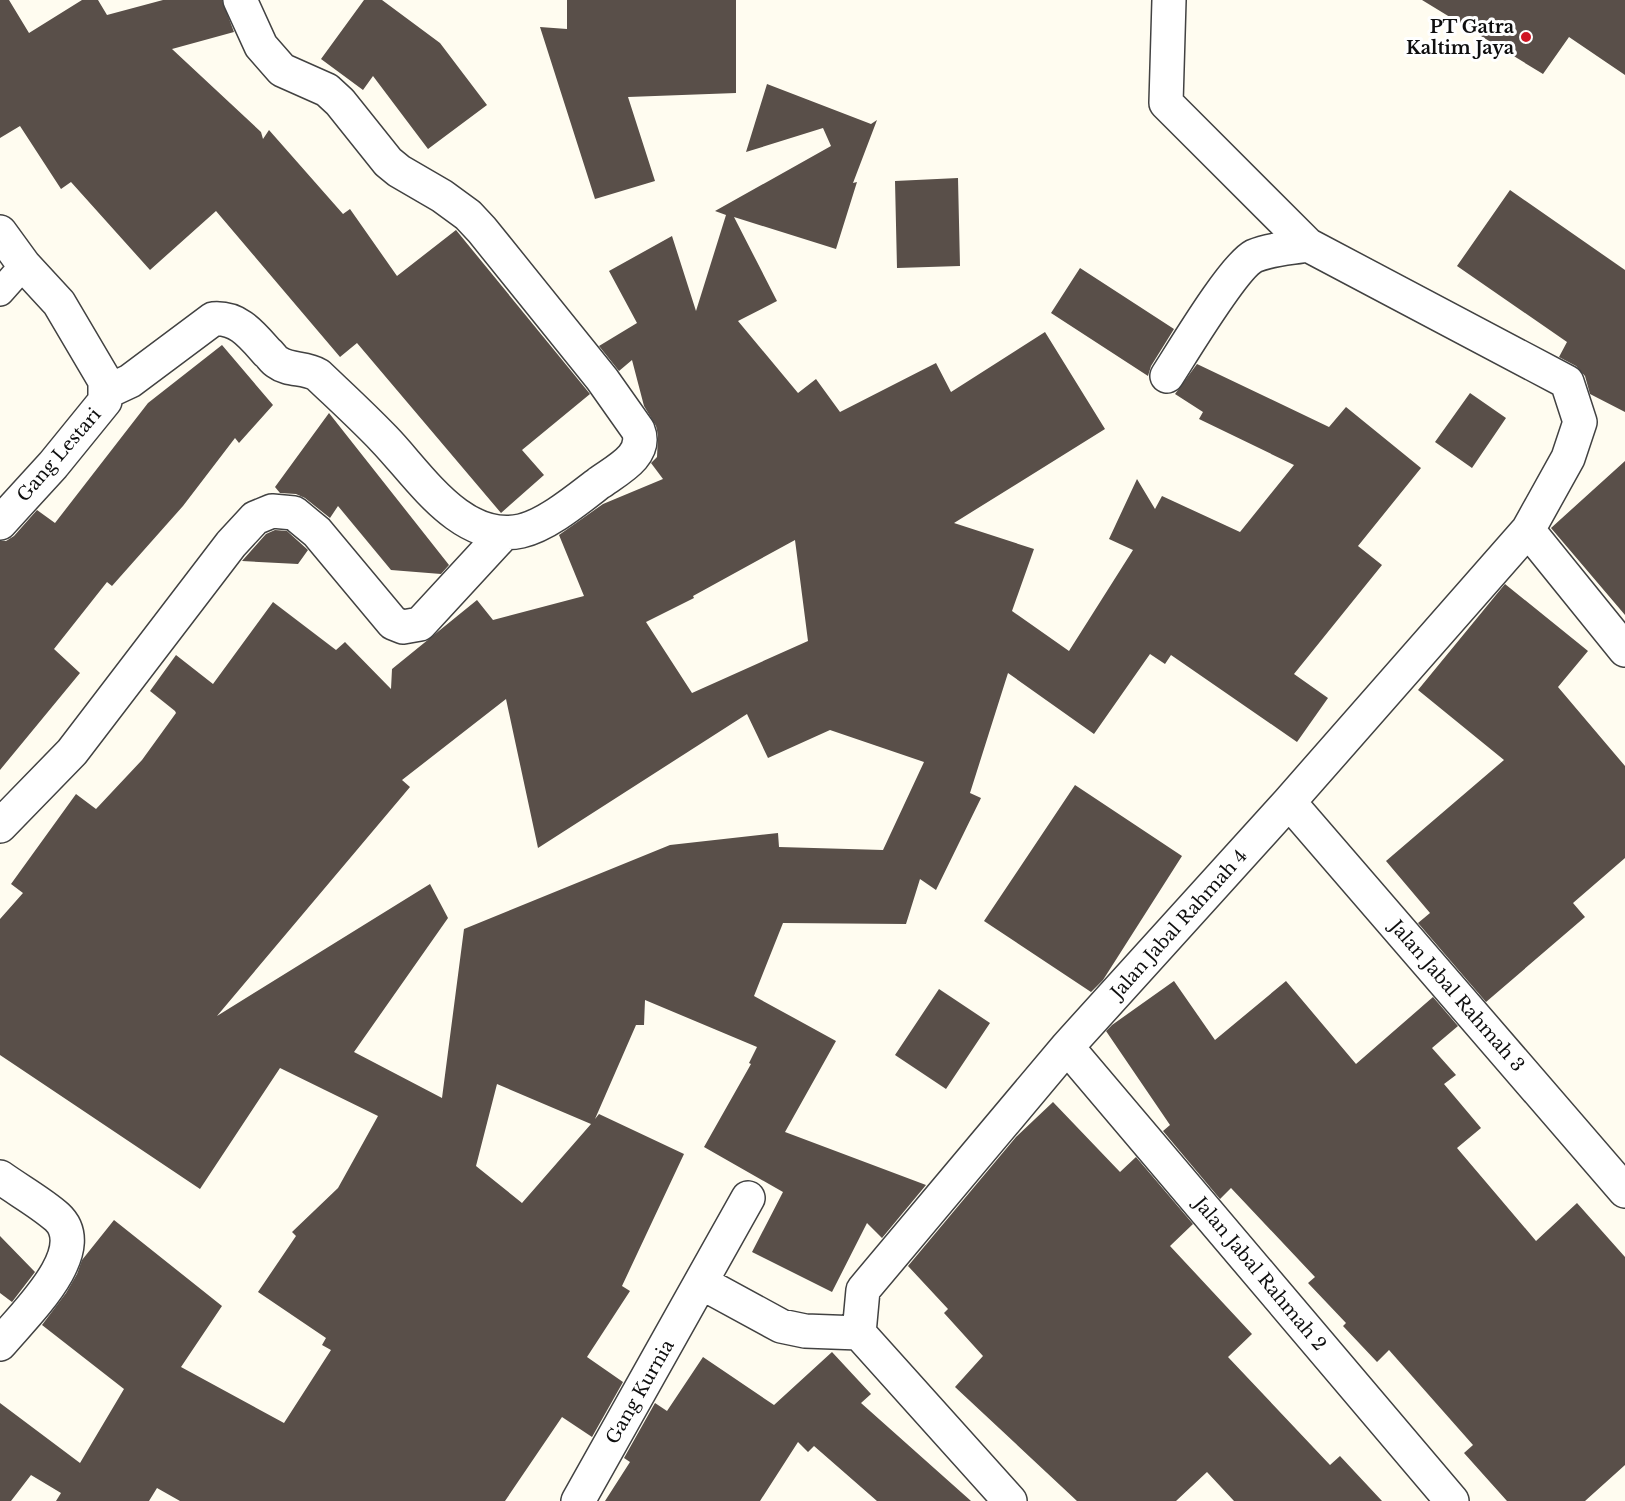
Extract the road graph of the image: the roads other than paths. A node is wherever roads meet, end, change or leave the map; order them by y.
1 (240, 0) edge
2 (1169, 0) edge
3 (0, 232) edge
4 (1308, 245) junction
5 (24, 265) junction
6 (0, 292) edge
7 (1167, 376) dead end
8 (105, 390) junction
9 (0, 523) edge
10 (1528, 530) junction
11 (504, 533) junction
12 (1625, 650) edge
13 (1289, 802) junction
14 (0, 826) edge
15 (1067, 1047) junction
16 (0, 1177) edge
17 (1625, 1191) edge
18 (748, 1198) dead end
19 (702, 1283) junction
20 (859, 1333) junction
21 (0, 1344) edge
22 (578, 1501) edge
23 (1010, 1501) edge
24 (1452, 1501) edge

1 - 11 street
2 - 4 street, Jalan Jabal Rahmah 4
3 - 5 street, Gang Lestari
4 - 7 street
4 - 10 street, Jalan Jabal Rahmah 4
5 - 6 lane
5 - 8 street, Gang Lestari
8 - 9 street, Gang Lestari
8 - 11 street
10 - 12 street
10 - 13 street, Jalan Jabal Rahmah 4
11 - 14 street
13 - 15 street, Jalan Jabal Rahmah 4
13 - 17 street, Jalan Jabal Rahmah 3
15 - 20 street, Jalan Jabal Rahmah 4
15 - 24 street, Jalan Jabal Rahmah 2
16 - 21 street
18 - 19 street, Gang Kurnia
19 - 20 street
19 - 22 street, Gang Kurnia
20 - 23 street

